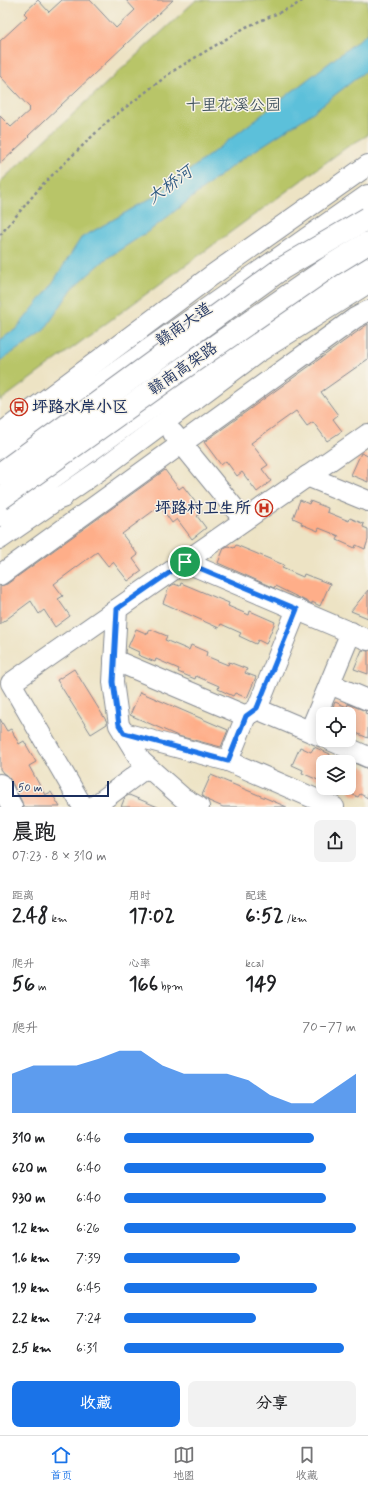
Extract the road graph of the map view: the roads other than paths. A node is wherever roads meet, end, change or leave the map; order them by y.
1 (368, 166) edge
2 (368, 196) edge
3 (368, 218) edge
4 (368, 243) edge
5 (368, 263) edge
6 (368, 283) edge
7 (368, 311) edge
8 (165, 422) junction
9 (0, 434) edge
10 (368, 435) edge
11 (182, 444) junction
12 (0, 455) edge
13 (0, 474) edge
14 (307, 476) junction
15 (62, 497) joint
16 (0, 499) edge
17 (368, 502) edge
18 (0, 515) edge
19 (244, 520) junction
20 (1, 532) edge
21 (185, 562) junction
22 (0, 575) edge
23 (117, 609) junction
24 (297, 609) junction
25 (360, 636) edge
26 (114, 660) junction
27 (330, 684) junction
28 (6, 686) edge
29 (368, 700) edge
30 (324, 707) edge
31 (251, 712) junction
32 (124, 733) junction
33 (316, 734) edge
34 (346, 747) edge
35 (368, 757) edge
36 (228, 761) junction
37 (147, 767) junction
38 (0, 784) edge
39 (12, 807) edge
40 (84, 807) edge
41 (93, 807) edge
42 (199, 807) edge
43 (334, 807) edge

1 - 9 street
2 - 12 main road, 赣南大道
3 - 13 main road, 赣南高架路, bridge
4 - 16 main road, 赣南高架路, bridge
5 - 18 main road
6 - 8 street
7 - 11 street
8 - 11 street
8 - 15 street
10 - 14 street
11 - 19 street
11 - 22 street
14 - 17 street
14 - 19 street
15 - 20 main road
19 - 21 street
21 - 23 street
21 - 24 street
23 - 26 street
23 - 28 street
24 - 25 street
24 - 31 street
25 - 27 street
26 - 31 street
26 - 32 street
27 - 29 street
27 - 30 street
28 - 40 street
31 - 33 street
31 - 36 street
32 - 36 street
32 - 37 street
34 - 35 street
36 - 43 street
37 - 41 street
37 - 42 street
38 - 39 street

